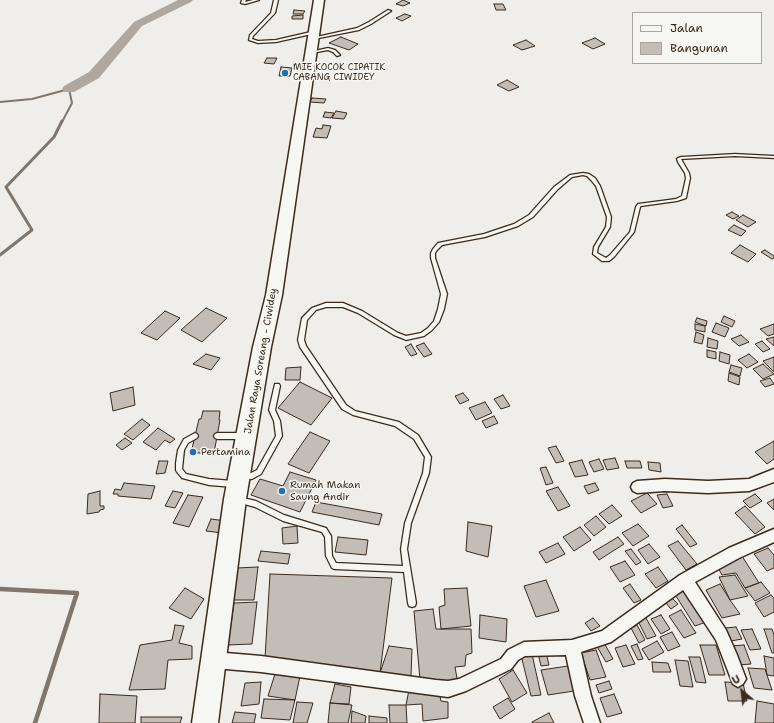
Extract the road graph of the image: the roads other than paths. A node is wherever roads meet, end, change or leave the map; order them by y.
1 (244, 0) edge
2 (257, 0) edge
3 (276, 0) edge
4 (320, 0) edge
5 (388, 11) dead end
6 (314, 41) junction
7 (338, 55) dead end
8 (774, 158) edge
9 (277, 386) dead end
10 (195, 436) dead end
11 (217, 436) dead end
12 (247, 436) junction
13 (774, 475) edge
14 (237, 486) junction
15 (637, 488) dead end
16 (774, 535) edge
17 (406, 569) junction
18 (685, 580) junction
19 (412, 603) dead end
20 (572, 647) junction
21 (214, 660) junction
22 (738, 680) dead end
23 (205, 723) edge
24 (592, 723) edge

1 - 2 lane
3 - 6 lane
4 - 6 highway, Jalan Raya Soreang - Ciwidey
5 - 6 lane
6 - 7 lane
6 - 12 highway, Jalan Raya Soreang - Ciwidey
8 - 17 lane
9 - 14 lane
10 - 14 lane
11 - 12 lane
12 - 14 highway, Jalan Raya Soreang - Ciwidey
13 - 15 street
14 - 17 lane
14 - 21 highway, Jalan Raya Soreang - Ciwidey
16 - 18 street
17 - 19 lane
18 - 20 street
18 - 22 street
20 - 21 street
20 - 24 street
21 - 23 highway, Jalan Raya Soreang - Ciwidey

